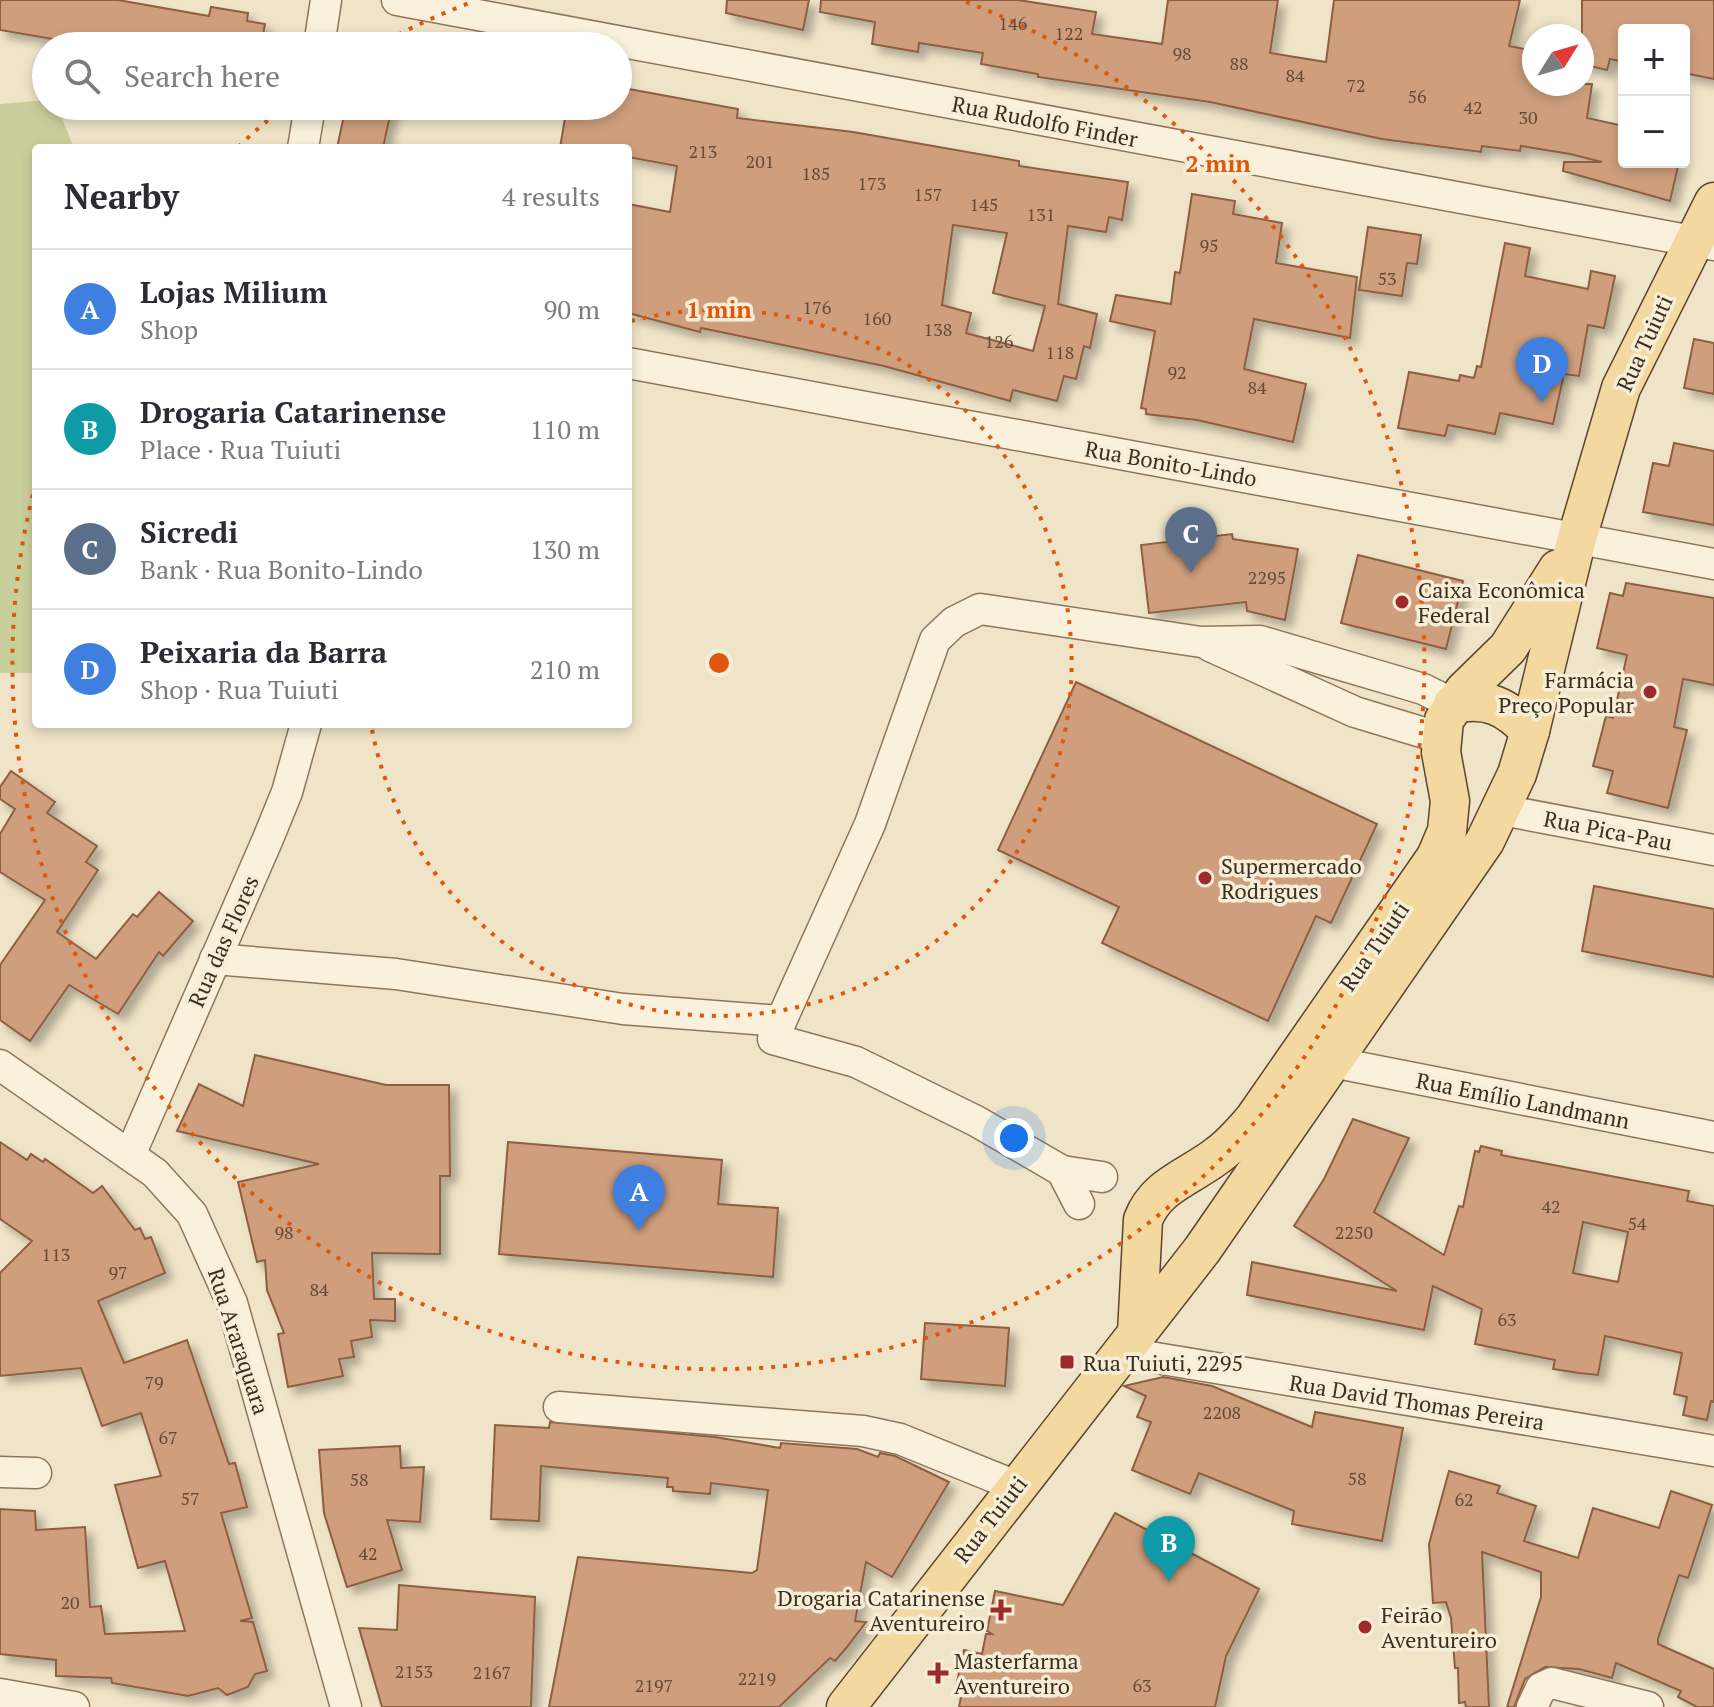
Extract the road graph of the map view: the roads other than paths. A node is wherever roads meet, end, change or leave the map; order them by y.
1 (326, 0) edge
2 (397, 0) edge
3 (321, 32) edge
4 (569, 32) edge
5 (632, 44) edge
6 (308, 120) edge
7 (304, 144) edge
8 (1714, 202) edge
9 (1704, 243) edge
10 (632, 364) edge
11 (1577, 538) junction
12 (1714, 564) edge
13 (1201, 642) junction
14 (1447, 721) junction
15 (305, 728) edge
16 (1530, 731) junction
17 (1502, 810) junction
18 (1714, 850) edge
19 (215, 959) junction
20 (781, 1021) junction
21 (1332, 1062) junction
22 (0, 1065) edge
23 (1714, 1137) edge
24 (130, 1155) junction
25 (1062, 1171) junction
26 (1102, 1177) dead end
27 (1079, 1204) dead end
28 (1143, 1220) junction
29 (1202, 1250) junction
30 (1129, 1342) junction
31 (559, 1407) dead end
32 (1714, 1451) edge
33 (0, 1472) edge
34 (36, 1473) dead end
35 (1016, 1486) junction
36 (0, 1694) edge
37 (74, 1707) edge
38 (346, 1707) edge
39 (846, 1707) edge
40 (1532, 1707) edge
41 (1648, 1707) edge

1 - 3 street
2 - 4 street, Rua Rudolfo Finder
5 - 9 street, Rua Rudolfo Finder
6 - 7 street
8 - 9 main road, Rua Tuiuti
9 - 11 main road, Rua Tuiuti
10 - 11 street, Rua Bonito-Lindo
11 - 12 street, Rua Bonito-Lindo
11 - 14 main road, Rua Tuiuti
11 - 16 main road, Rua Tuiuti
13 - 14 street
13 - 14 street
13 - 20 street
14 - 16 main road
14 - 28 main road, Rua Tuiuti
15 - 19 street, Rua das Flores
16 - 17 main road, Rua Tuiuti
17 - 18 street, Rua Pica-Pau
17 - 21 main road, Rua Tuiuti
19 - 20 street
19 - 24 street, Rua das Flores
20 - 25 street
21 - 23 street, Rua Emílio Landmann
21 - 29 main road, Rua Tuiuti
22 - 24 street, Rua Araraquara
24 - 38 street, Rua Araraquara
25 - 26 street
25 - 27 street
28 - 29 main road
28 - 30 main road
29 - 30 main road, Rua Tuiuti
30 - 32 street, Rua David Thomas Pereira
30 - 35 main road, Rua Tuiuti
31 - 35 street
33 - 34 street
35 - 39 main road, Rua Tuiuti
36 - 37 street
40 - 41 street

